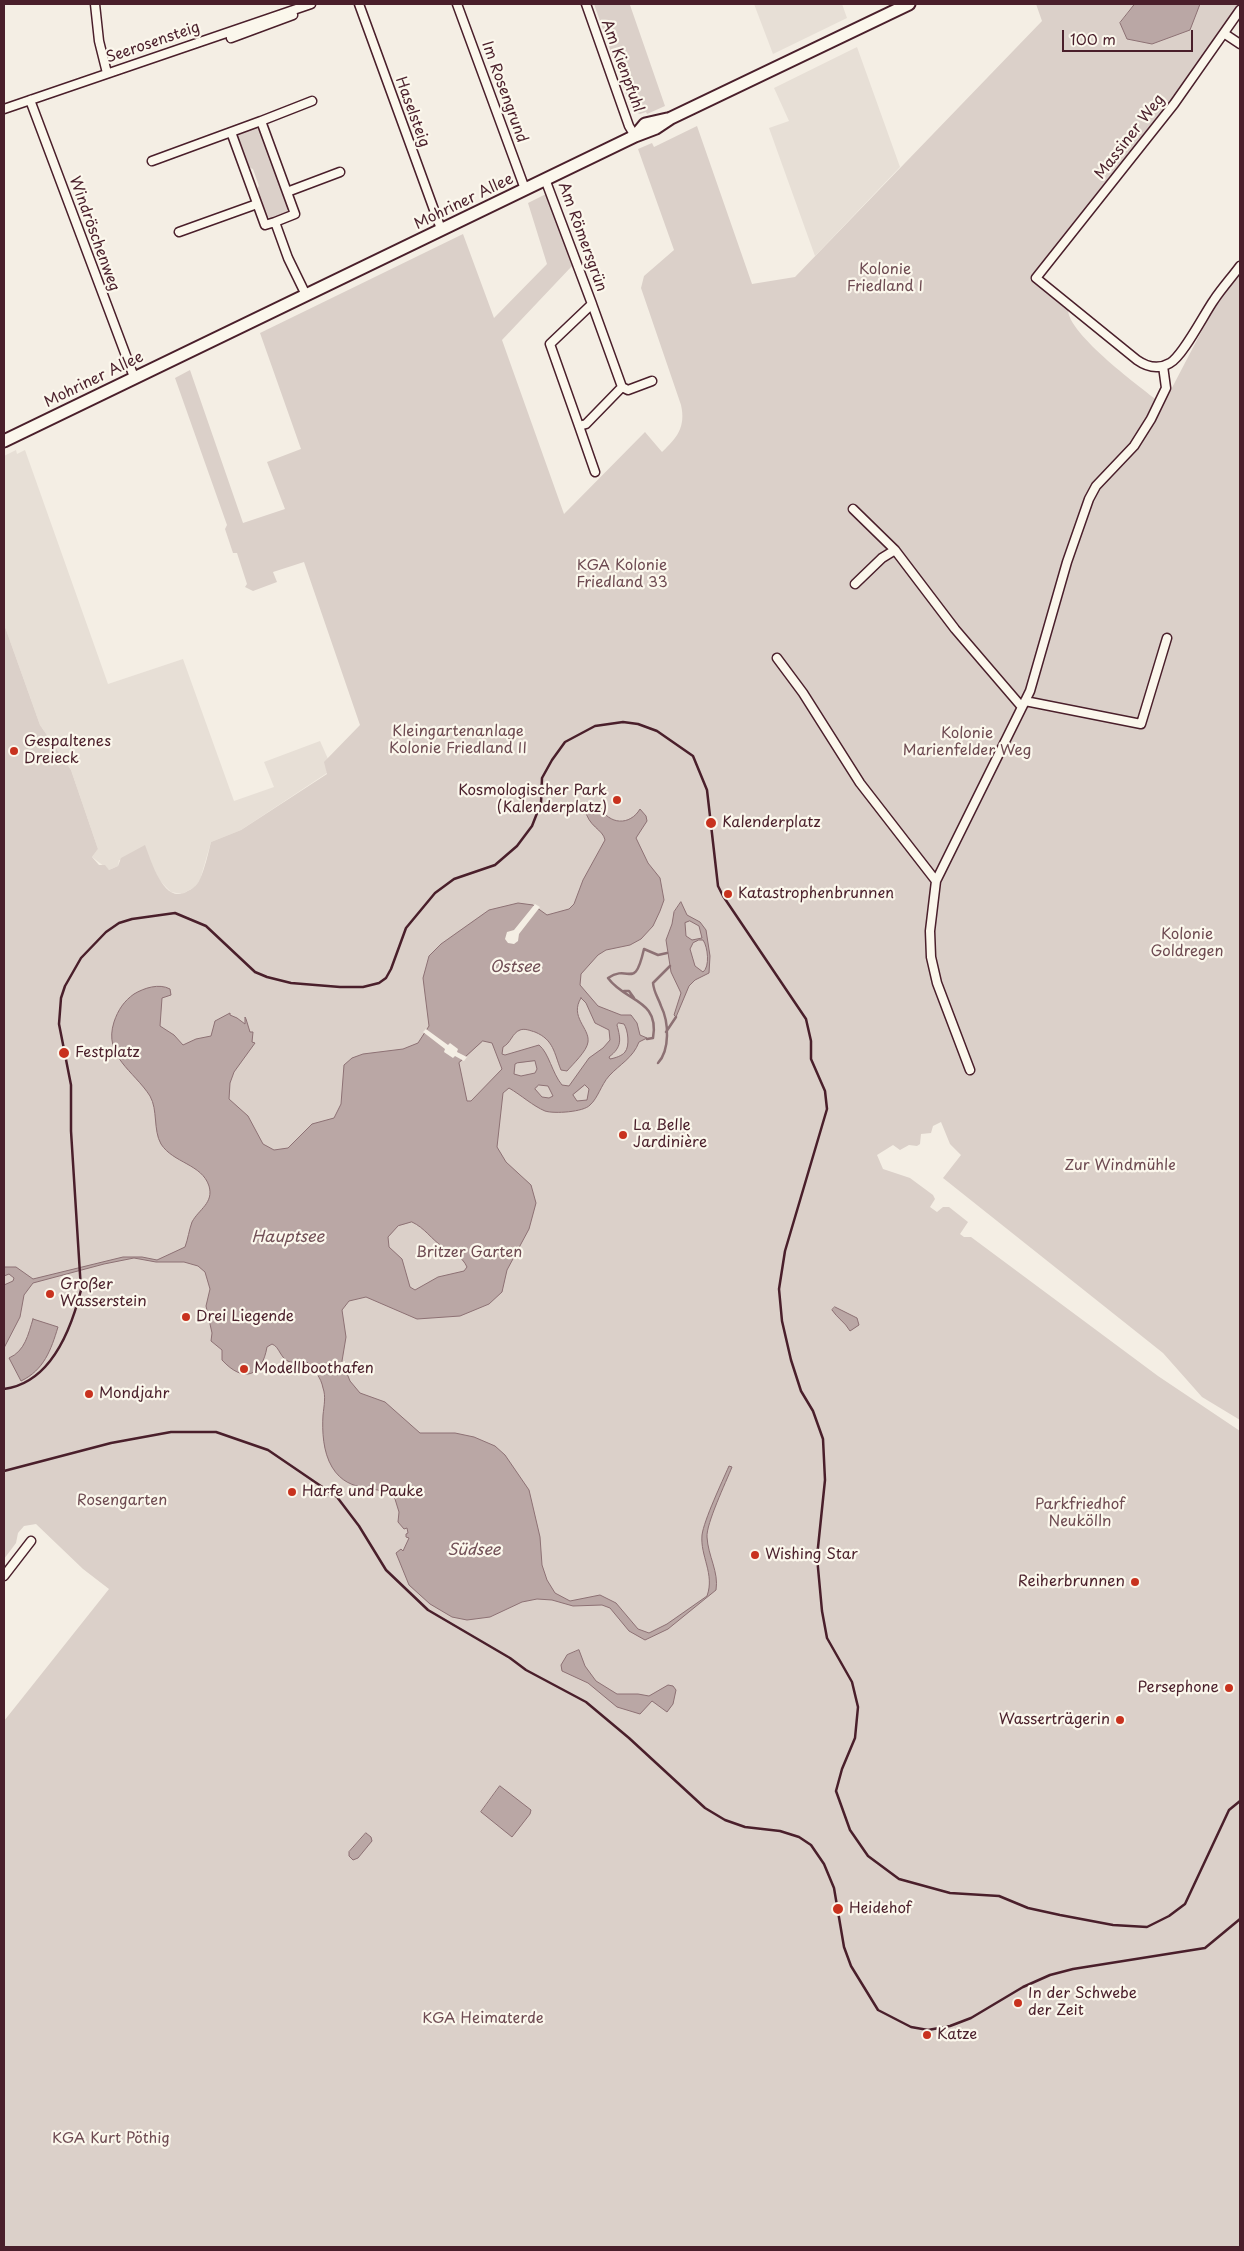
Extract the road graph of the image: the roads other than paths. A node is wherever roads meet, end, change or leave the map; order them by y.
1 (95, 4) edge
2 (359, 4) edge
3 (458, 4) edge
4 (586, 4) edge
5 (909, 4) edge
6 (311, 6) edge
7 (1240, 10) edge
8 (1225, 34) junction
9 (231, 38) dead end
10 (1240, 44) edge
11 (107, 73) junction
12 (30, 100) junction
13 (312, 101) dead end
14 (4, 109) edge
15 (261, 120) junction
16 (231, 132) junction
17 (634, 136) junction
18 (152, 160) dead end
19 (340, 172) dead end
20 (546, 179) junction
21 (525, 189) junction
22 (287, 192) junction
23 (257, 204) junction
24 (275, 222) junction
25 (441, 229) junction
26 (179, 232) dead end
27 (1240, 266) edge
28 (306, 294) junction
29 (592, 304) junction
30 (1163, 366) junction
31 (134, 377) junction
32 (652, 382) dead end
33 (622, 386) junction
34 (579, 426) junction
35 (4, 441) edge
36 (595, 472) dead end
37 (853, 509) dead end
38 (895, 550) junction
39 (855, 584) dead end
40 (1167, 638) dead end
41 (777, 658) dead end
42 (1023, 704) junction
43 (936, 881) junction
44 (970, 1070) dead end
45 (31, 1541) dead end
46 (4, 1576) edge

1 - 11 street
2 - 25 street, Haselsteig
3 - 21 street, Im Rosengrund
4 - 17 street, Am Kienpfuhl
5 - 17 main road, Mohriner Allee
6 - 9 street, Seerosensteig
6 - 11 street, Seerosensteig
7 - 8 street, Massiner Weg
8 - 10 street
8 - 30 street, Massiner Weg
11 - 12 street, Seerosensteig
12 - 14 street, Seerosensteig
12 - 31 street, Windröschenweg
13 - 15 street
15 - 16 street
15 - 22 street
16 - 18 street
16 - 23 street
17 - 20 main road, Mohriner Allee
19 - 22 street
20 - 21 main road, Mohriner Allee
20 - 29 street, Am Römersgrün
21 - 25 main road, Mohriner Allee
22 - 24 street
23 - 24 street
23 - 26 street
24 - 28 street
25 - 28 main road, Mohriner Allee
27 - 30 street
28 - 31 main road, Mohriner Allee
29 - 33 street, Am Römersgrün
29 - 34 street, Am Römersgrün
30 - 42 street
31 - 35 main road, Mohriner Allee
32 - 33 street
33 - 34 street
34 - 36 street, Am Römersgrün
37 - 38 street
38 - 39 street
38 - 42 street
40 - 42 street
41 - 43 street
42 - 43 street
43 - 44 street
45 - 46 street

